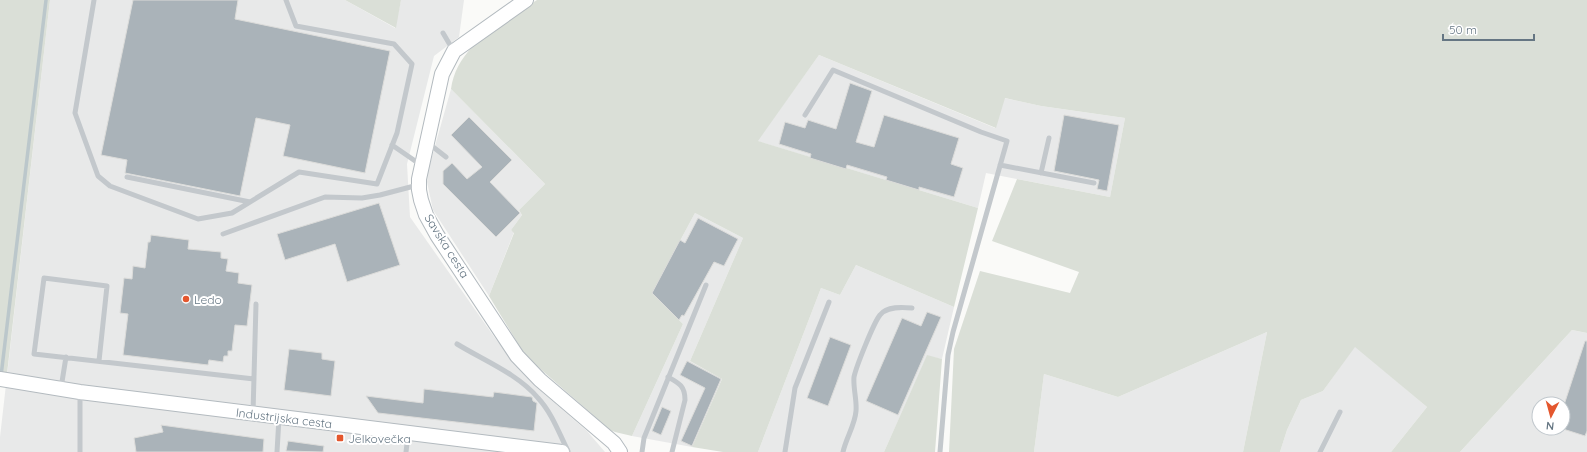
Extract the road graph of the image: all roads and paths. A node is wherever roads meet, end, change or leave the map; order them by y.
1 (94, 0) edge
2 (286, 0) edge
3 (526, 0) edge
4 (443, 34) dead end
5 (454, 51) junction
6 (805, 115) dead end
7 (1049, 138) dead end
8 (427, 143) junction
9 (392, 145) junction
10 (446, 157) dead end
11 (422, 165) junction
12 (1000, 165) junction
13 (1041, 173) junction
14 (127, 177) dead end
15 (1094, 183) dead end
16 (419, 184) junction
17 (250, 202) junction
18 (223, 234) dead end
19 (706, 285) dead end
20 (829, 302) dead end
21 (256, 304) dead end
22 (912, 308) dead end
23 (457, 344) dead end
24 (66, 357) junction
25 (99, 360) junction
26 (668, 377) junction
27 (254, 379) junction
28 (3, 380) edge
29 (61, 389) junction
30 (80, 392) junction
31 (1340, 412) dead end
32 (253, 414) junction
33 (279, 418) junction
34 (409, 434) junction
35 (80, 452) edge
36 (277, 452) edge
37 (406, 452) edge
38 (562, 452) edge
39 (568, 452) edge
40 (620, 452) edge
41 (642, 452) edge
42 (672, 452) edge
43 (785, 452) edge
44 (843, 452) edge
45 (940, 452) edge
46 (1320, 452) edge

1 - 17 lane
2 - 9 lane
3 - 5 street, Savska cesta
4 - 5 lane
5 - 8 street, Savska cesta
6 - 12 lane
7 - 13 lane
8 - 10 lane
8 - 11 street, Savska cesta
9 - 11 lane
9 - 17 lane
11 - 16 street, Savska cesta
12 - 13 lane
12 - 45 lane
13 - 15 lane
14 - 17 lane
16 - 18 lane
16 - 40 street, Savska cesta
19 - 26 lane
20 - 43 lane
21 - 27 lane
22 - 44 lane
23 - 39 lane
24 - 25 lane
24 - 25 lane
24 - 29 lane
25 - 27 lane
26 - 41 lane
26 - 42 lane
27 - 32 lane
28 - 29 street, Industrijska cesta
29 - 30 street, Industrijska cesta
30 - 32 street, Industrijska cesta
30 - 35 lane
31 - 46 lane
32 - 33 street, Industrijska cesta
33 - 34 street, Industrijska cesta
33 - 36 lane
34 - 37 lane
34 - 38 street, Industrijska cesta

